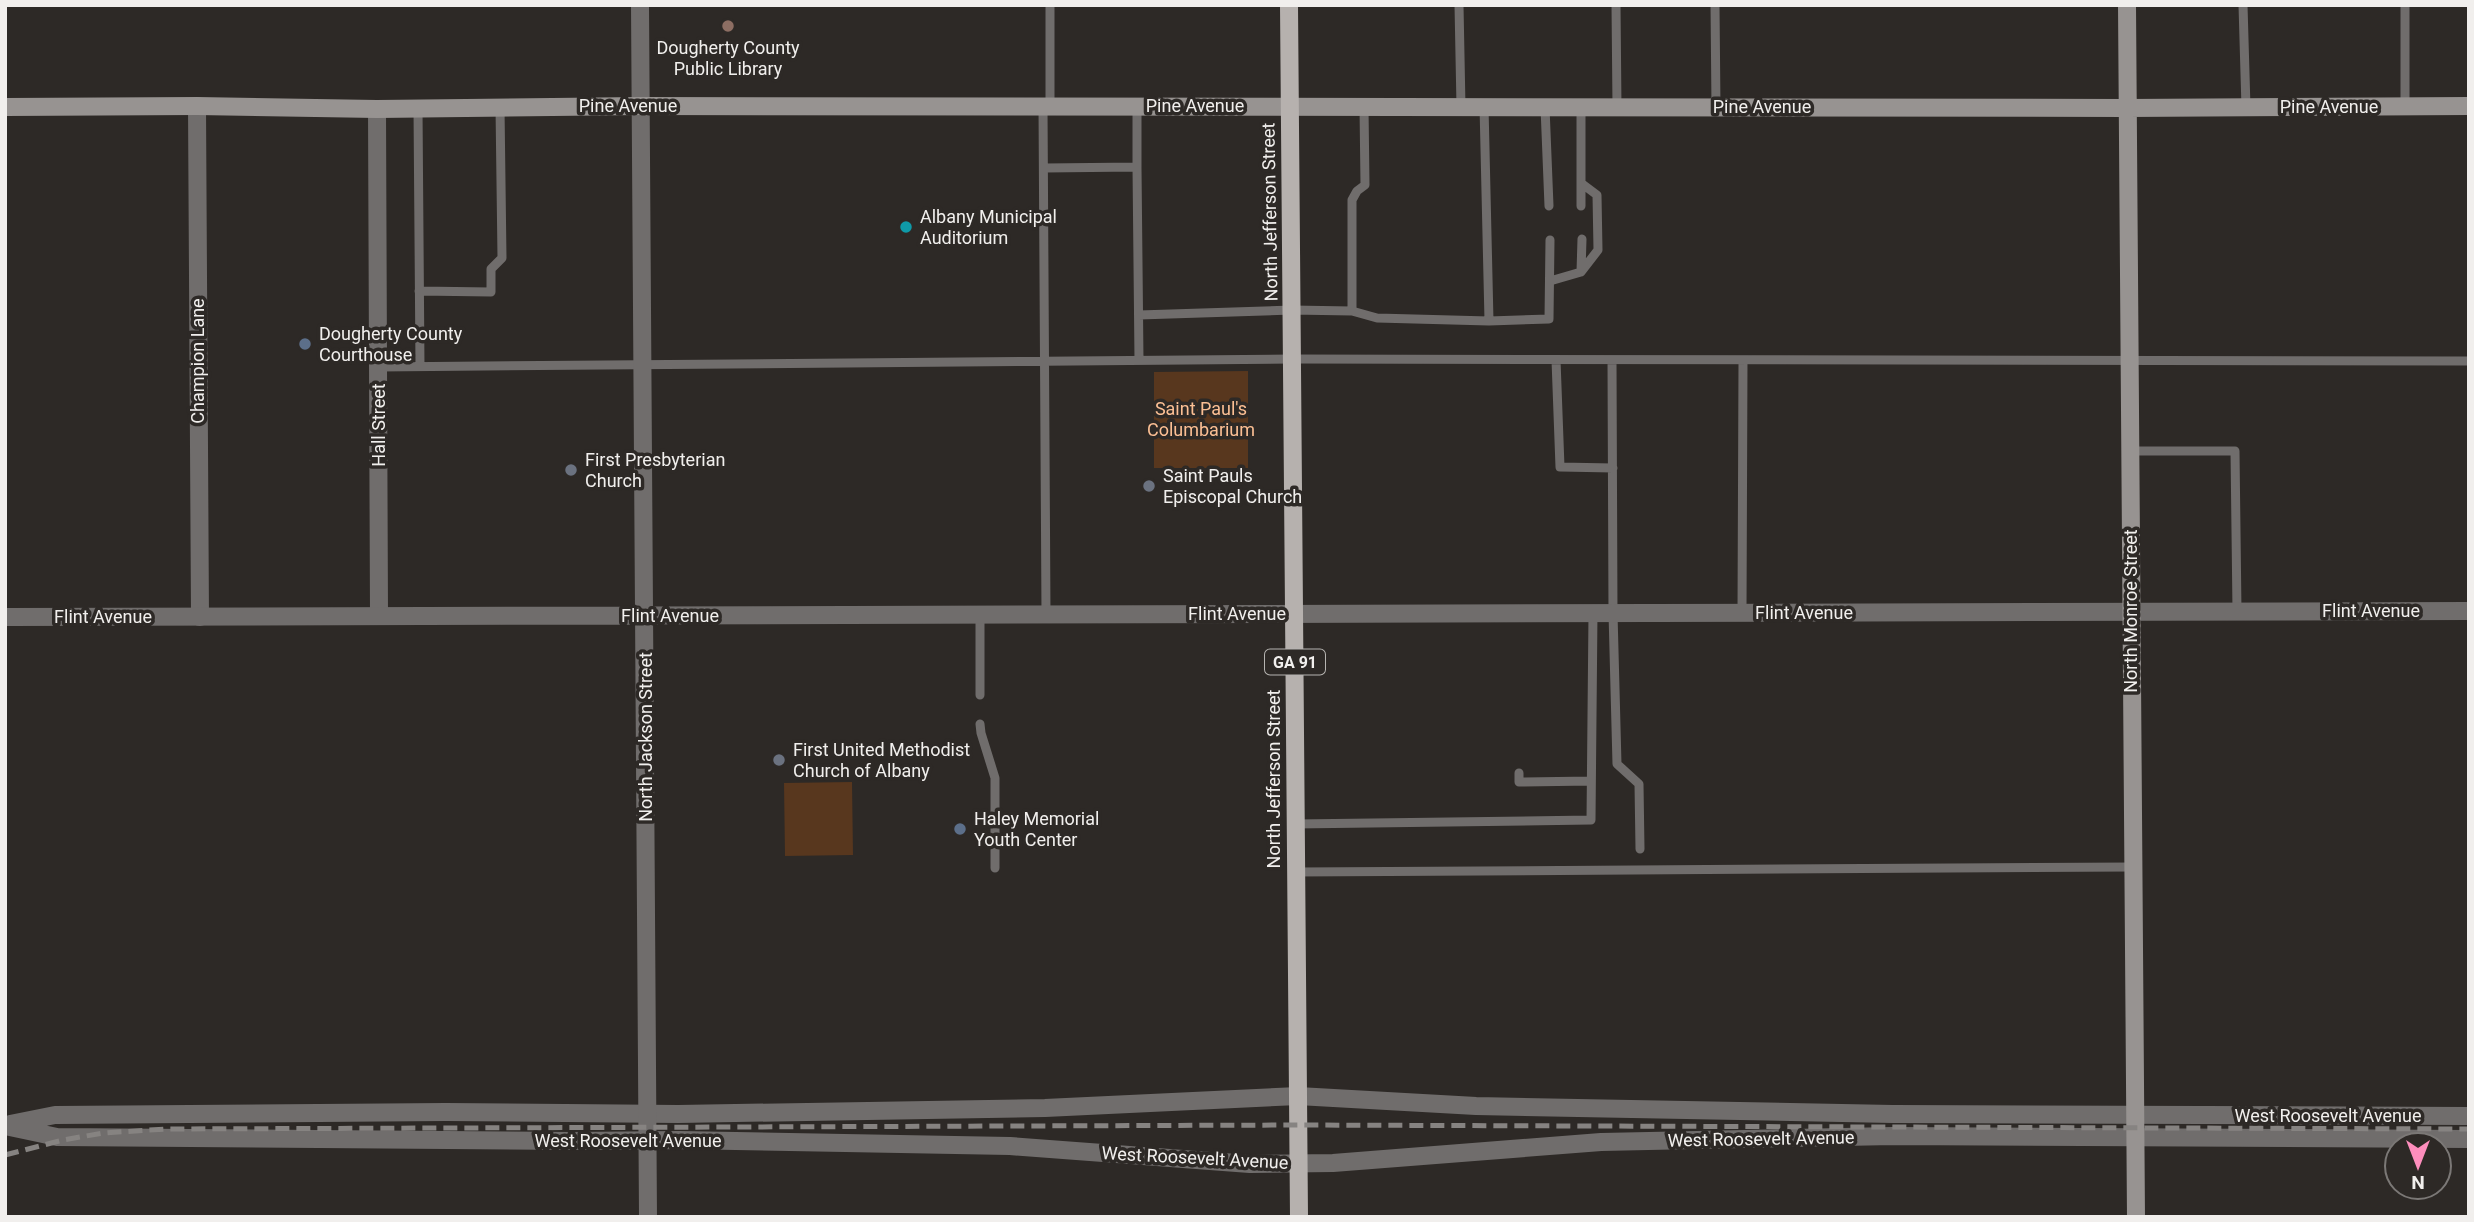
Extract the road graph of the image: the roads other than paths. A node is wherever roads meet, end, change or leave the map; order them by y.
1 (640, 5) edge
2 (1050, 5) edge
3 (1289, 5) edge
4 (1459, 5) edge
5 (1616, 5) edge
6 (1715, 5) edge
7 (2127, 5) edge
8 (2243, 5) edge
9 (2405, 5) edge
10 (197, 106) junction
11 (641, 106) junction
12 (1046, 106) junction
13 (1137, 106) junction
14 (1483, 106) junction
15 (2469, 106) edge
16 (5, 107) edge
17 (500, 107) junction
18 (1289, 107) junction
19 (1364, 107) junction
20 (1461, 107) junction
21 (1545, 107) junction
22 (1581, 107) junction
23 (1617, 107) junction
24 (1716, 107) junction
25 (2405, 107) junction
26 (418, 108) junction
27 (2127, 108) junction
28 (2246, 108) junction
29 (377, 109) junction
30 (1137, 167) junction
31 (1045, 168) junction
32 (1581, 183) junction
33 (1549, 206) dead end
34 (1581, 206) dead end
35 (1582, 239) dead end
36 (1550, 240) dead end
37 (1581, 272) junction
38 (1550, 281) junction
39 (419, 291) junction
40 (1292, 310) junction
41 (1352, 311) junction
42 (1139, 315) junction
43 (1489, 321) junction
44 (1292, 359) junction
45 (1139, 360) junction
46 (1556, 360) junction
47 (1612, 360) junction
48 (1742, 360) junction
49 (2129, 360) junction
50 (1045, 361) junction
51 (2469, 361) edge
52 (643, 364) junction
53 (420, 366) junction
54 (379, 367) junction
55 (2130, 451) junction
56 (1613, 468) junction
57 (2237, 611) junction
58 (2469, 611) edge
59 (2131, 612) junction
60 (1593, 613) junction
61 (1613, 613) junction
62 (1742, 613) junction
63 (1046, 614) junction
64 (1294, 614) junction
65 (379, 615) junction
66 (980, 615) junction
67 (645, 616) junction
68 (5, 617) edge
69 (200, 617) junction
70 (980, 695) dead end
71 (980, 723) dead end
72 (1519, 773) dead end
73 (1591, 781) junction
74 (1295, 824) junction
75 (1640, 849) dead end
76 (995, 867) dead end
77 (2133, 867) junction
78 (1296, 872) junction
79 (1298, 1096) junction
80 (648, 1113) junction
81 (2135, 1116) junction
82 (2469, 1116) edge
83 (5, 1126) edge
84 (2136, 1138) junction
85 (2469, 1139) edge
86 (648, 1141) junction
87 (1298, 1163) junction
88 (648, 1217) edge
89 (1298, 1217) edge
90 (2136, 1217) edge

1 - 11 street, North Jackson Street
2 - 12 lane
3 - 18 main road, North Jefferson Street / GA 91
4 - 20 lane
5 - 23 lane
6 - 24 lane
7 - 27 main road, North Monroe Street
8 - 28 lane
9 - 25 lane
10 - 16 main road, Pine Avenue
10 - 29 main road, Pine Avenue
10 - 69 street, Champion Lane
11 - 12 main road, Pine Avenue
11 - 17 main road, Pine Avenue
11 - 52 street, North Jackson Street
12 - 13 main road, Pine Avenue
12 - 31 lane
13 - 18 main road, Pine Avenue
13 - 30 lane
14 - 20 main road, Pine Avenue
14 - 21 main road, Pine Avenue
14 - 43 lane
15 - 25 main road, Pine Avenue
17 - 26 main road, Pine Avenue
17 - 39 lane
18 - 19 main road, Pine Avenue
18 - 40 main road, North Jefferson Street / GA 91
19 - 20 main road, Pine Avenue
19 - 41 lane
21 - 22 main road, Pine Avenue
21 - 33 lane
22 - 23 main road, Pine Avenue
22 - 32 lane
23 - 24 main road, Pine Avenue
24 - 27 main road, Pine Avenue
25 - 28 main road, Pine Avenue
26 - 29 main road, Pine Avenue
26 - 39 lane
27 - 28 main road, Pine Avenue
27 - 49 main road, North Monroe Street
29 - 54 street, Hall Street
30 - 31 lane
30 - 42 lane
31 - 50 lane
32 - 34 lane
32 - 37 lane
35 - 37 lane
36 - 38 lane
37 - 38 lane
38 - 43 lane
39 - 53 lane
40 - 41 lane
40 - 42 lane
40 - 44 main road, North Jefferson Street / GA 91
41 - 43 lane
42 - 45 lane
44 - 45 lane
44 - 46 lane
44 - 64 main road, North Jefferson Street / GA 91
45 - 50 lane
46 - 47 lane
46 - 56 lane
47 - 48 lane
47 - 56 lane
48 - 49 lane
48 - 62 lane
49 - 51 lane
49 - 55 main road, North Monroe Street
50 - 52 lane
50 - 63 lane
52 - 53 lane
52 - 67 street, North Jackson Street
53 - 54 lane
54 - 65 street, Hall Street
55 - 57 lane
55 - 59 main road, North Monroe Street
56 - 61 lane
57 - 58 street, Flint Avenue
57 - 59 street, Flint Avenue
59 - 62 street, Flint Avenue
59 - 77 main road, North Monroe Street
60 - 61 street, Flint Avenue
60 - 64 street, Flint Avenue
60 - 73 lane
61 - 62 street, Flint Avenue
61 - 75 lane
63 - 64 street, Flint Avenue
63 - 66 street, Flint Avenue
64 - 74 main road, North Jefferson Street / GA 91
65 - 67 street, Flint Avenue
65 - 69 street, Flint Avenue
66 - 67 street, Flint Avenue
66 - 70 lane
67 - 80 street, North Jackson Street
68 - 69 street, Flint Avenue
71 - 76 lane
72 - 73 lane
73 - 74 lane
74 - 78 main road, North Jefferson Street / GA 91
77 - 78 lane
77 - 81 main road, North Monroe Street
78 - 79 main road, North Jefferson Street / GA 91
79 - 80 street, West Roosevelt Avenue
79 - 81 street, West Roosevelt Avenue
79 - 87 main road, North Jefferson Street / GA 91
80 - 83 street, West Roosevelt Avenue
80 - 86 street, North Jackson Street
81 - 82 street, West Roosevelt Avenue
81 - 84 main road, North Monroe Street
83 - 86 street, West Roosevelt Avenue
84 - 85 street, West Roosevelt Avenue
84 - 87 street, West Roosevelt Avenue
84 - 90 main road, North Monroe Street
86 - 87 street, West Roosevelt Avenue
86 - 88 street, North Jackson Street
87 - 89 main road, North Jefferson Street / GA 91

